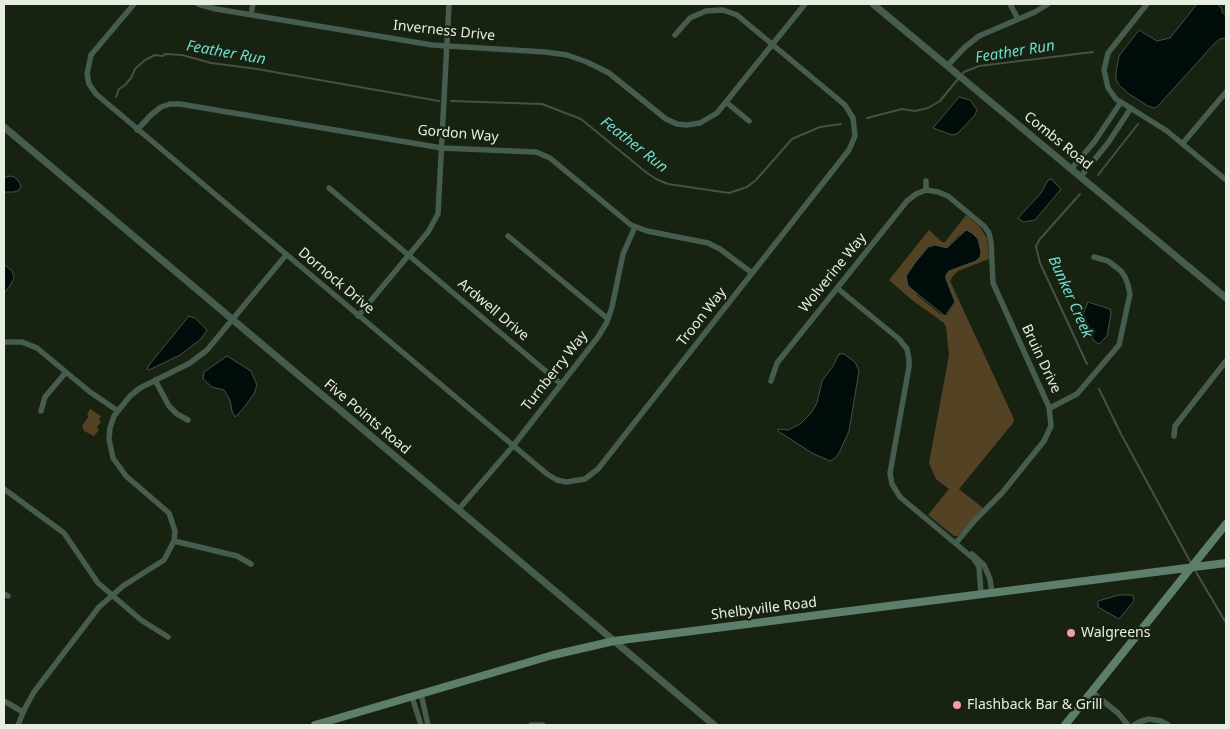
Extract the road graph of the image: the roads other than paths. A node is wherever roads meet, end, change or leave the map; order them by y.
1 (134, 4) edge
2 (198, 4) edge
3 (253, 4) edge
4 (449, 4) edge
5 (805, 4) edge
6 (873, 4) edge
7 (1010, 4) edge
8 (1048, 4) edge
9 (1147, 4) edge
10 (251, 14) junction
11 (1018, 19) junction
12 (675, 35) dead end
13 (772, 44) junction
14 (447, 46) junction
15 (947, 66) junction
16 (1226, 92) edge
17 (726, 102) junction
18 (1121, 102) junction
19 (1131, 108) junction
20 (749, 121) dead end
21 (4, 127) edge
22 (137, 130) junction
23 (1183, 143) junction
24 (442, 148) junction
25 (1072, 168) junction
26 (1081, 176) junction
27 (1226, 180) edge
28 (926, 182) dead end
29 (329, 188) dead end
30 (926, 190) junction
31 (635, 227) junction
32 (508, 236) dead end
33 (286, 255) junction
34 (409, 255) junction
35 (1094, 257) dead end
36 (752, 273) junction
37 (837, 288) junction
38 (1226, 298) edge
39 (358, 316) junction
40 (608, 319) junction
41 (232, 320) junction
42 (4, 342) edge
43 (1226, 361) edge
44 (66, 372) junction
45 (155, 380) junction
46 (771, 381) dead end
47 (561, 384) junction
48 (1050, 408) junction
49 (41, 411) dead end
50 (118, 411) junction
51 (188, 420) dead end
52 (1174, 436) dead end
53 (513, 446) junction
54 (582, 480) joint
55 (4, 488) edge
56 (458, 510) junction
57 (1226, 524) edge
58 (174, 541) junction
59 (956, 543) junction
60 (1226, 563) edge
61 (251, 564) dead end
62 (1191, 567) junction
63 (992, 593) junction
64 (981, 594) junction
65 (111, 595) junction
66 (168, 637) dead end
67 (614, 641) junction
68 (1092, 692) junction
69 (421, 694) junction
70 (412, 697) junction
71 (4, 701) edge
72 (23, 712) junction
73 (18, 725) edge
74 (315, 725) edge
75 (421, 725) edge
76 (428, 725) edge
77 (531, 725) edge
78 (543, 725) edge
79 (714, 725) edge
80 (1066, 725) edge
81 (1128, 725) edge
82 (1134, 725) edge
83 (1168, 725) edge

1 - 22 street, Dornock Drive
2 - 10 street, Inverness Drive
3 - 10 street
4 - 14 street
5 - 13 street
6 - 15 street, Combs Road
7 - 11 street
8 - 11 street
9 - 18 street
10 - 14 street, Inverness Drive
11 - 15 street
12 - 13 street, Troon Way
13 - 17 street
13 - 36 street, Troon Way
14 - 17 street, Inverness Drive
14 - 24 street
15 - 25 street, Combs Road
16 - 23 street
17 - 20 street
18 - 19 street
18 - 25 street
19 - 23 street
19 - 26 street
21 - 41 street, Five Points Road
22 - 24 street, Gordon Way
22 - 33 street, Dornock Drive
23 - 27 street
24 - 31 street, Gordon Way
24 - 34 street
25 - 26 street, Combs Road
26 - 38 street, Combs Road
28 - 30 street
29 - 34 street, Ardwell Drive
30 - 37 street, Wolverine Way
30 - 48 street, Bruin Drive
31 - 36 street, Gordon Way
31 - 40 street, Turnberry Way
32 - 40 street
33 - 39 street, Dornock Drive
33 - 41 street
34 - 39 street
34 - 47 street, Ardwell Drive
35 - 48 street
36 - 54 street, Troon Way
37 - 46 street, Wolverine Way
37 - 59 street
39 - 53 street, Dornock Drive
40 - 47 street, Turnberry Way
41 - 45 street
41 - 56 street, Five Points Road
42 - 44 street
43 - 52 street
44 - 49 street
44 - 50 street
45 - 50 street
45 - 51 street
47 - 53 street, Turnberry Way
48 - 59 street, Bruin Drive
50 - 58 street
53 - 54 street, Dornock Drive
53 - 56 street, Turnberry Way
55 - 65 street
56 - 67 street, Five Points Road
57 - 62 main road
58 - 61 street
58 - 65 street
59 - 63 street
59 - 64 street
60 - 62 main road, Shelbyville Road
62 - 63 main road, Shelbyville Road
62 - 68 main road
63 - 64 main road, Shelbyville Road
64 - 67 main road, Shelbyville Road
65 - 66 street
65 - 72 street
67 - 69 main road, Shelbyville Road
67 - 79 street, Five Points Road
68 - 80 main road
68 - 81 street
69 - 70 main road, Shelbyville Road
69 - 76 street
70 - 74 main road, Shelbyville Road
70 - 75 street
71 - 72 street
72 - 73 street
77 - 78 street
82 - 83 street

